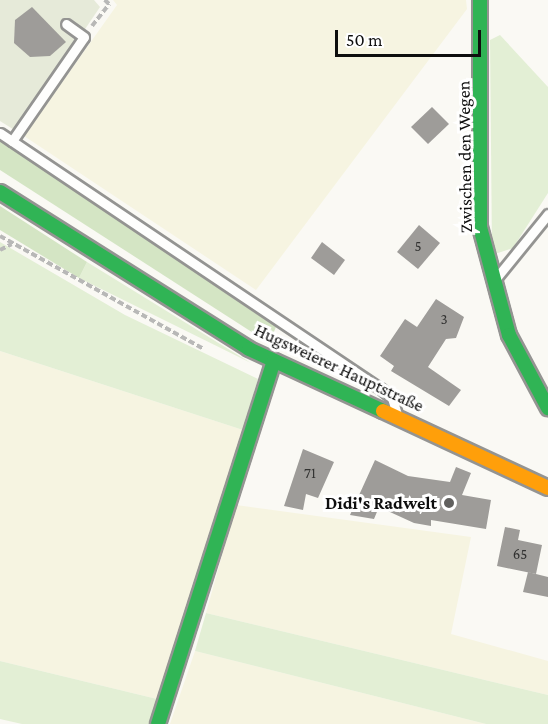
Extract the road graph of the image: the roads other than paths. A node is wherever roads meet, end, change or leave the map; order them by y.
1 (480, 0) edge
2 (66, 24) dead end
3 (0, 133) edge
4 (12, 141) junction
5 (0, 192) edge
6 (548, 214) edge
7 (492, 282) junction
8 (274, 361) junction
9 (548, 408) edge
10 (397, 415) junction
11 (548, 488) edge
12 (158, 724) edge

1 - 7 street, Zwischen den Wegen
2 - 4 lane
3 - 4 lane
4 - 10 lane
5 - 8 street, Hugsweierer Hauptstraße
6 - 7 lane
7 - 9 street, Zwischen den Wegen
8 - 10 street, Hugsweierer Hauptstraße
8 - 12 street
10 - 11 street, Hugsweierer Hauptstraße

